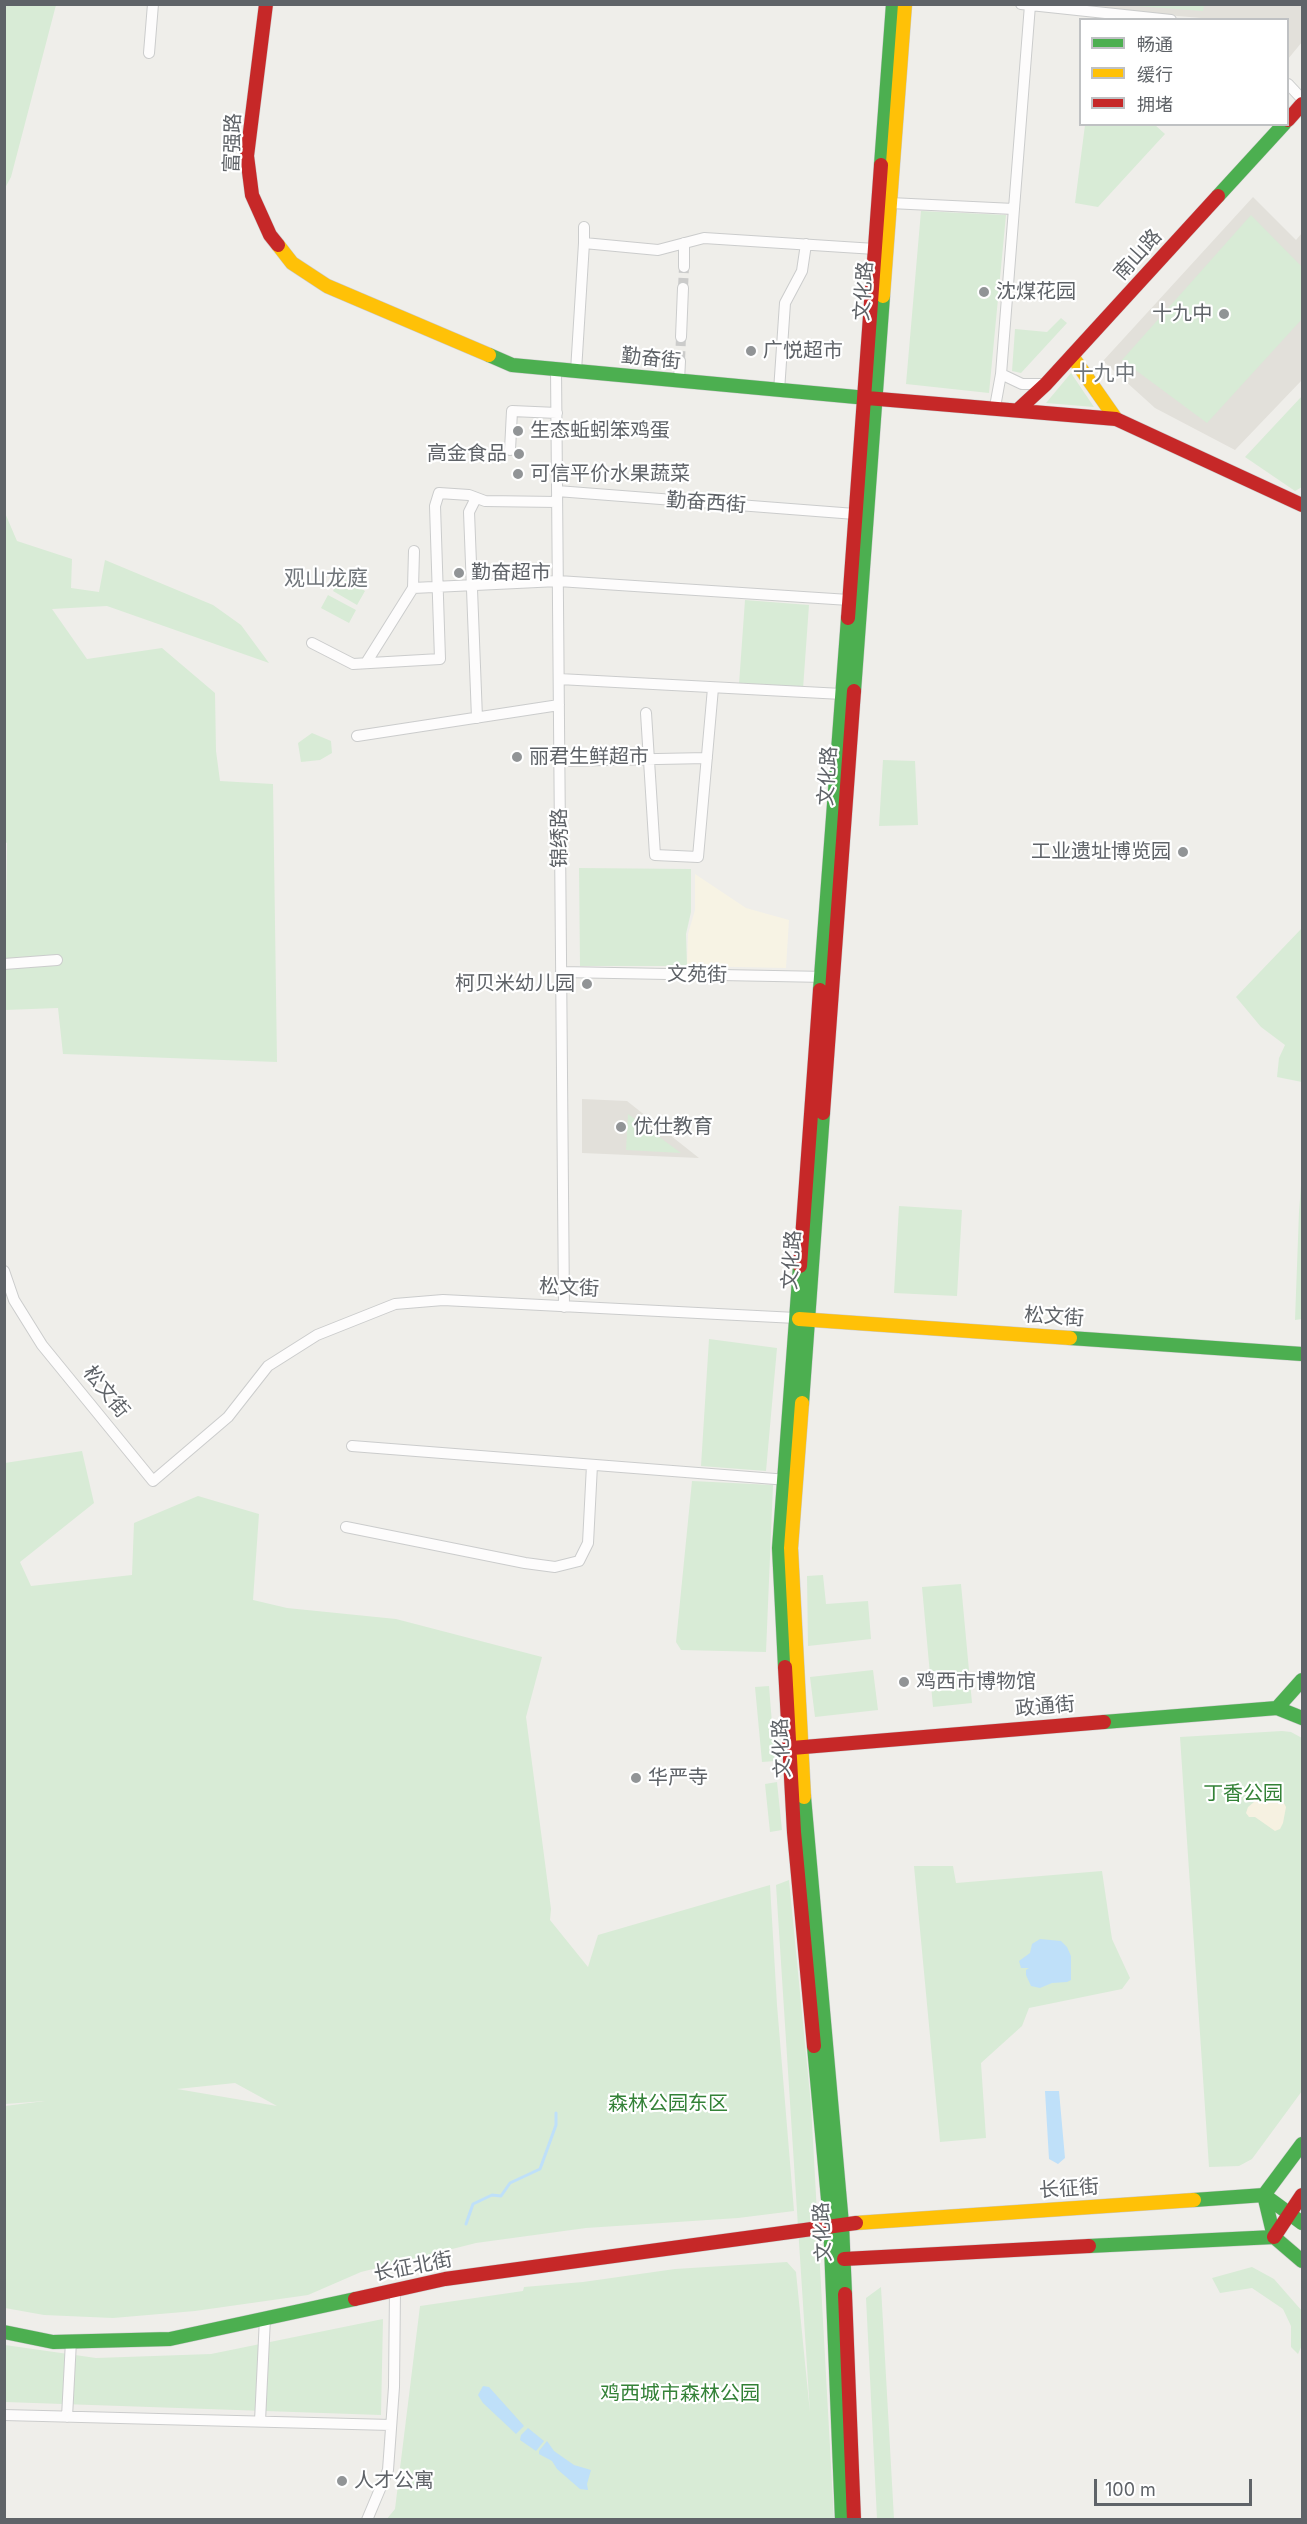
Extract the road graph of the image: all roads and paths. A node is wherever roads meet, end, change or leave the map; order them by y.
1 (153, 4) edge
2 (266, 4) edge
3 (893, 4) edge
4 (905, 4) edge
5 (1026, 5) edge
6 (1152, 18) edge
7 (149, 53) dead end
8 (1289, 86) edge
9 (1302, 99) edge
10 (1302, 104) edge
11 (1289, 118) edge
12 (1282, 126) edge
13 (890, 203) junction
14 (1014, 210) junction
15 (584, 226) dead end
16 (584, 243) junction
17 (684, 243) junction
18 (806, 244) junction
19 (875, 249) junction
20 (684, 267) tunnel mouth
21 (300, 268) joint
22 (683, 288) tunnel mouth
23 (681, 337) tunnel mouth
24 (1072, 356) junction
25 (680, 361) tunnel mouth
26 (556, 369) junction
27 (576, 371) junction
28 (1001, 374) junction
29 (679, 381) junction
30 (1046, 384) junction
31 (779, 392) junction
32 (870, 398) junction
33 (995, 407) junction
34 (1019, 409) junction
35 (557, 414) junction
36 (1116, 419) junction
37 (510, 450) dead end
38 (557, 497) junction
39 (476, 498) junction
40 (1302, 505) edge
41 (855, 514) junction
42 (414, 551) dead end
43 (558, 581) junction
44 (413, 588) junction
45 (438, 588) junction
46 (849, 600) junction
47 (312, 643) dead end
48 (366, 663) junction
49 (559, 679) junction
50 (713, 688) junction
51 (842, 694) junction
52 (559, 705) junction
53 (646, 713) dead end
54 (477, 718) junction
55 (357, 736) dead end
56 (707, 758) junction
57 (649, 759) junction
58 (559, 761) junction
59 (57, 960) dead end
60 (4, 964) edge
61 (561, 972) junction
62 (827, 977) junction
63 (4, 1271) edge
64 (564, 1307) junction
65 (802, 1319) junction
66 (1302, 1354) edge
67 (352, 1446) dead end
68 (592, 1465) junction
69 (790, 1480) junction
70 (346, 1527) dead end
71 (1302, 1680) edge
72 (1277, 1708) junction
73 (1302, 1718) edge
74 (795, 1748) junction
75 (1302, 2144) edge
76 (1302, 2195) edge
77 (1264, 2196) junction
78 (1289, 2212) junction
79 (1302, 2223) edge
80 (836, 2225) junction
81 (1274, 2237) junction
82 (844, 2259) junction
83 (1302, 2261) edge
84 (395, 2290) junction
85 (265, 2318) junction
86 (4, 2332) edge
87 (71, 2342) junction
88 (4, 2415) edge
89 (67, 2417) junction
90 (260, 2421) junction
91 (391, 2425) junction
92 (367, 2520) edge
93 (842, 2520) edge
94 (854, 2520) edge

1 - 7 street
2 - 21 main road, 富强路
3 - 19 main road, 文化路
4 - 13 main road, 文化路
5 - 6 street
5 - 14 street
8 - 9 street
10 - 11 main road
12 - 24 main road, 南山路
13 - 14 street
13 - 32 main road, 文化路
14 - 28 street
15 - 16 street
16 - 17 street
16 - 27 street
17 - 18 street
17 - 20 street
18 - 19 street
18 - 31 street
19 - 32 main road, 文化路
21 - 26 main road, 勤奋街
22 - 23 street
24 - 30 main road, 南山路
24 - 36 main road
25 - 29 street
26 - 27 main road, 勤奋街
26 - 35 street, 锦绣路
27 - 29 main road, 勤奋街
28 - 30 street
28 - 33 street
29 - 31 main road, 勤奋街
30 - 34 main road, 南山路
31 - 32 main road, 勤奋街
32 - 33 main road, 勤奋街
32 - 41 main road, 文化路
32 - 62 main road, 文化路
33 - 34 main road, 勤奋街
34 - 36 main road, 勤奋街
35 - 37 street
35 - 38 street, 锦绣路
36 - 40 main road
38 - 39 street, 勤奋西街
38 - 41 street, 勤奋西街
38 - 43 street, 锦绣路
39 - 45 street, 勤奋西街
39 - 54 street
41 - 46 main road, 文化路
42 - 44 street
43 - 45 street
43 - 46 street
43 - 49 street, 锦绣路
44 - 45 street
44 - 48 street
45 - 48 street
46 - 51 main road, 文化路
47 - 48 street
49 - 50 street
49 - 52 street, 锦绣路
50 - 51 street
50 - 56 street
51 - 62 main road, 文化路
52 - 54 street
52 - 58 street, 锦绣路
53 - 57 street
54 - 55 street
56 - 57 street
56 - 57 street
57 - 58 street
58 - 61 street, 锦绣路
59 - 60 street
61 - 62 street, 文苑街
61 - 64 street, 锦绣路
62 - 65 main road, 文化路
63 - 64 street, 松文街
64 - 65 street, 松文街
65 - 66 main road, 松文街
65 - 69 main road, 文化路
67 - 68 street
68 - 69 street
68 - 70 street
69 - 74 main road, 文化路
71 - 72 main road
72 - 73 main road, 政通街
72 - 74 main road, 政通街
74 - 80 main road, 文化路
75 - 77 main road
76 - 78 main road
77 - 78 main road
77 - 80 main road, 长征街
77 - 81 main road
78 - 79 main road
78 - 81 main road
80 - 82 main road, 文化路
80 - 84 main road, 长征北街
80 - 93 main road, 文化路
81 - 82 main road
81 - 83 main road
82 - 94 main road, 文化路
84 - 85 main road, 长征北街
84 - 91 street
85 - 87 main road, 长征北街
85 - 90 street
86 - 87 main road, 长征北街
87 - 89 street
88 - 89 street
89 - 90 street
90 - 91 street
91 - 92 street

